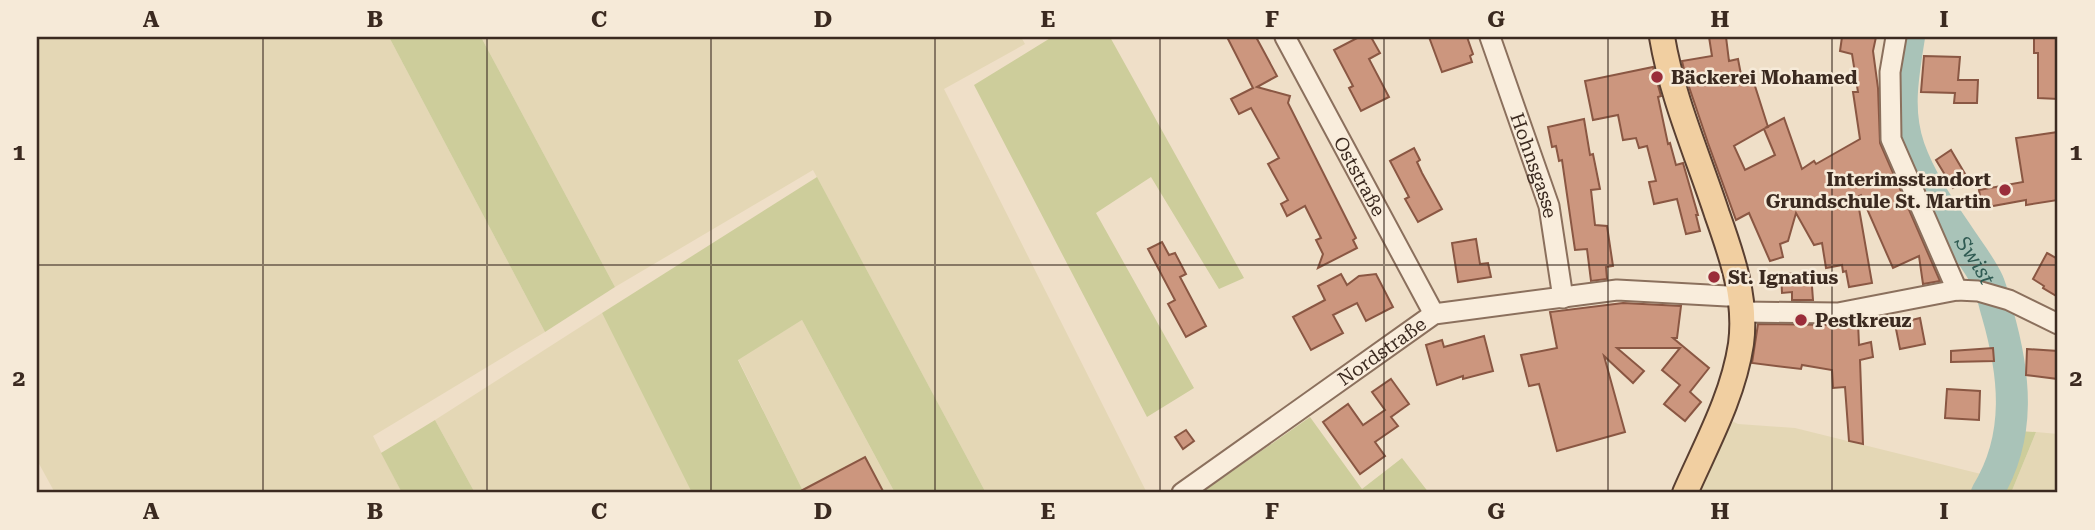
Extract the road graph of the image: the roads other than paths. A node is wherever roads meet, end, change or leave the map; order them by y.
1 (1285, 37) edge
2 (1489, 37) edge
3 (1662, 37) edge
4 (1896, 37) edge
5 (1957, 290) junction
6 (1563, 298) junction
7 (1742, 304) junction
8 (1434, 314) junction
9 (2058, 324) edge
10 (1182, 493) edge
11 (1685, 493) edge

1 - 8 street, Oststraße
2 - 6 street, Hohnsgasse
3 - 7 main road
4 - 5 street
5 - 7 street, Nordstraße
5 - 9 street, Nordstraße
6 - 7 street, Nordstraße
6 - 8 street, Nordstraße
7 - 11 main road
8 - 10 street, Nordstraße

